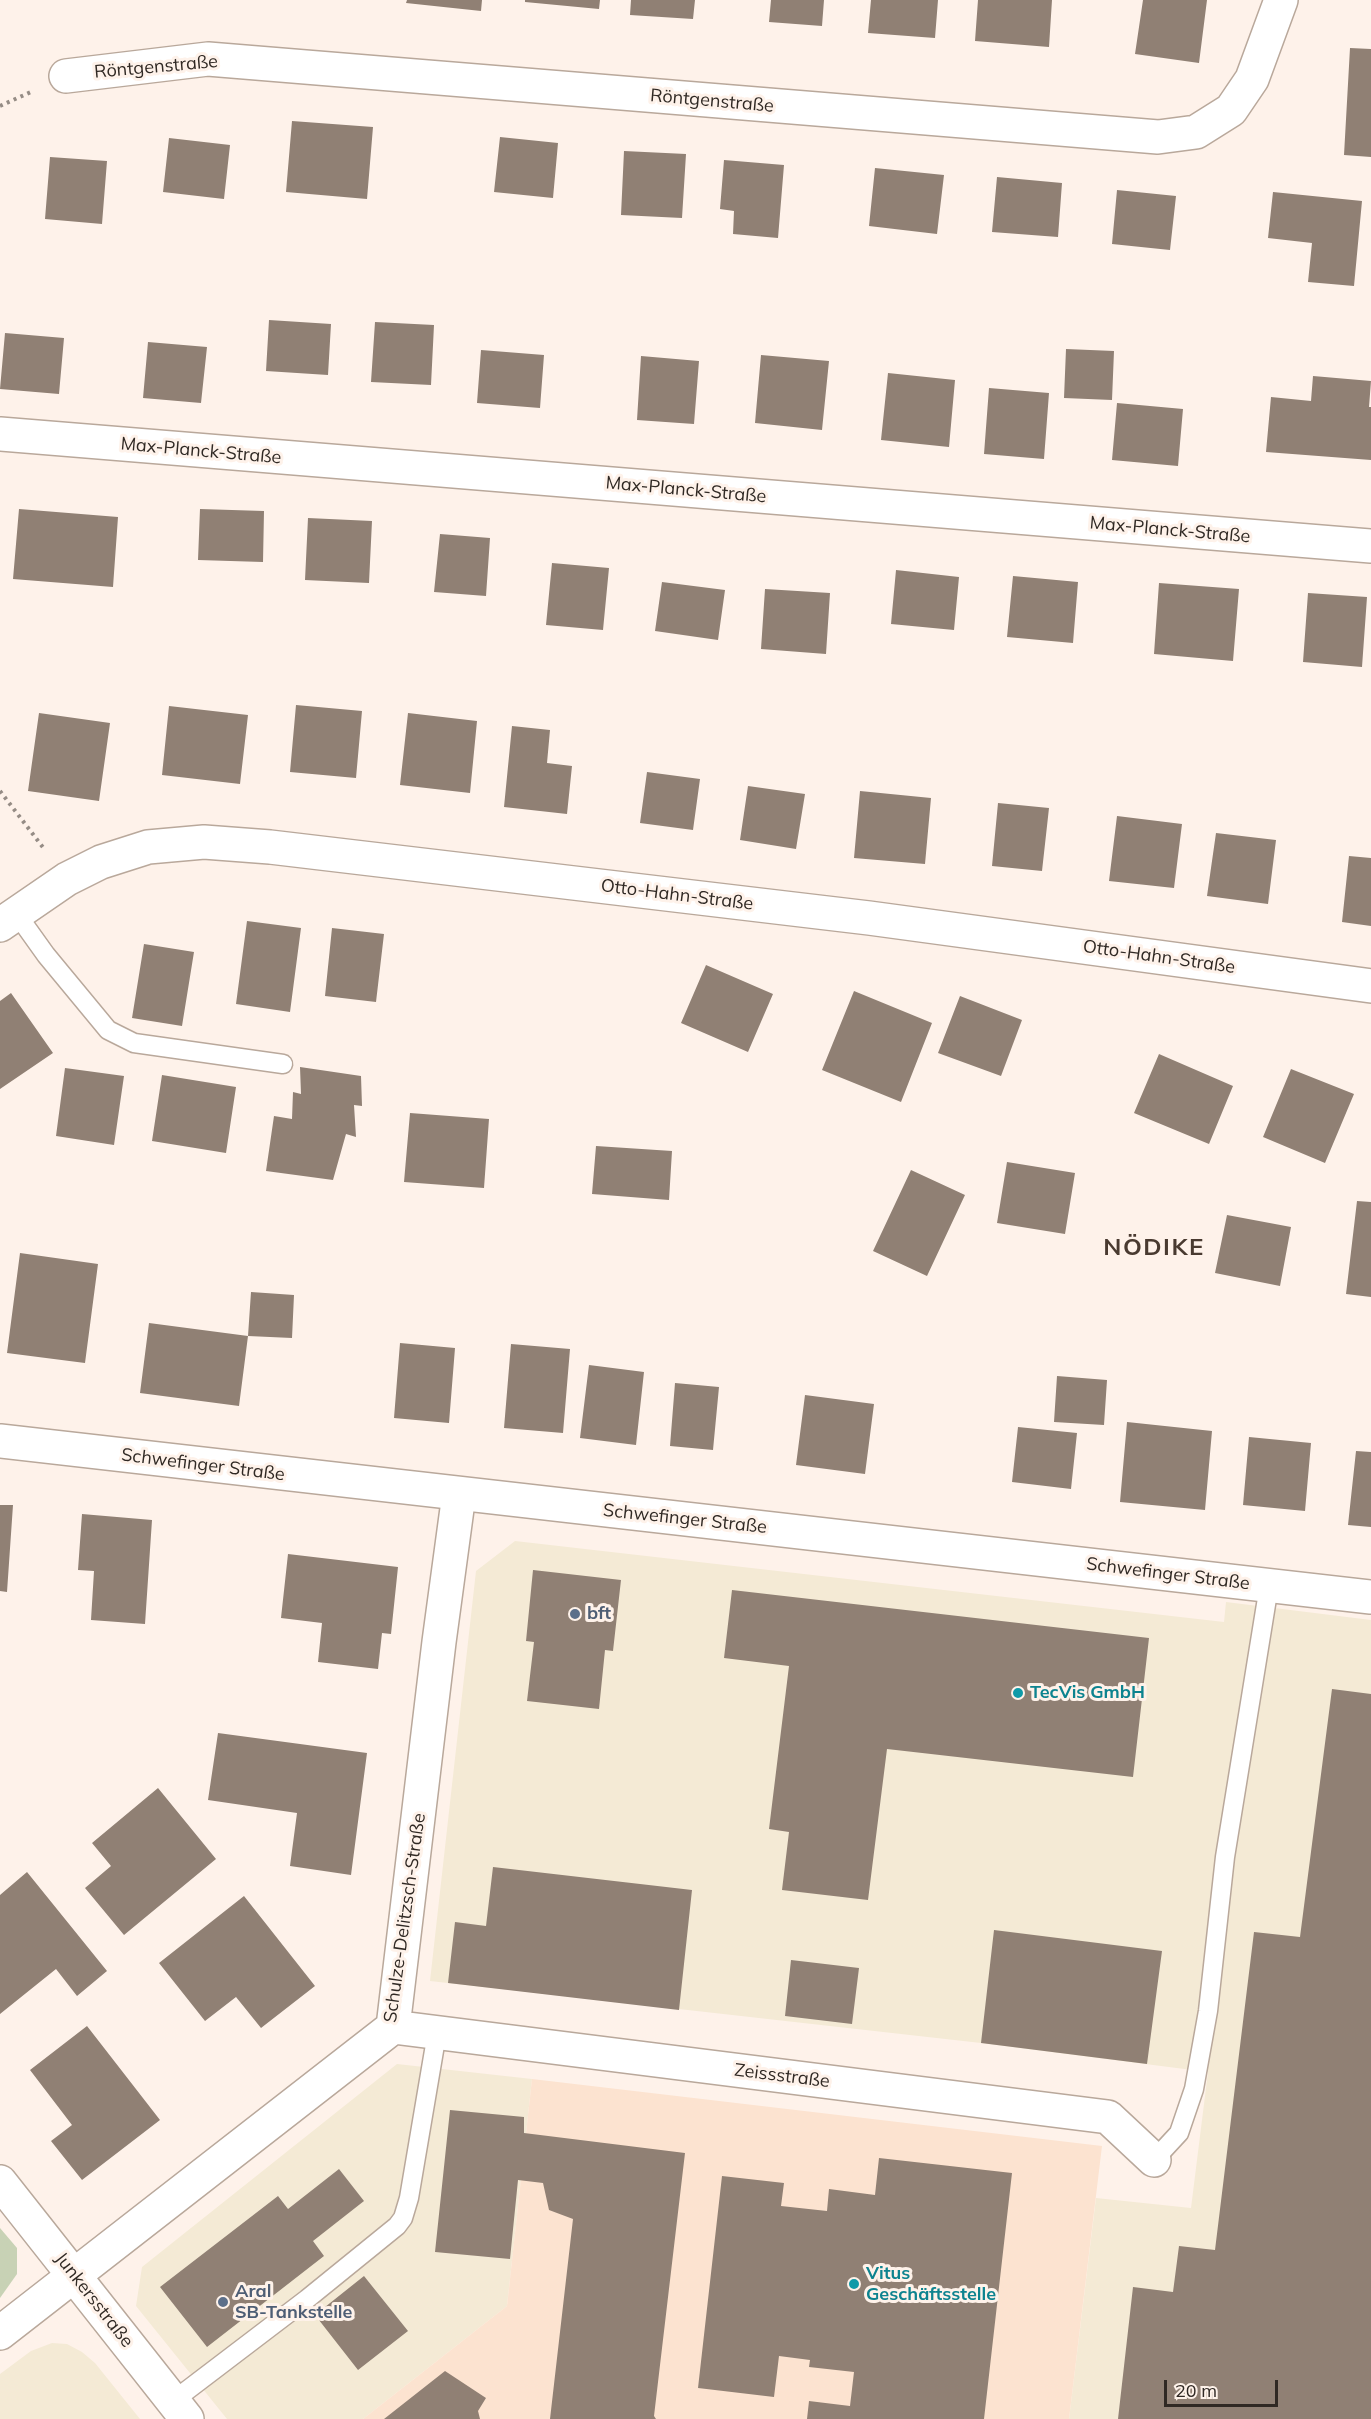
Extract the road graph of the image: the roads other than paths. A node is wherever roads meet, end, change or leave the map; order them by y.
1 (1281, 0) edge
2 (66, 76) dead end
3 (0, 434) edge
4 (1371, 546) edge
5 (8, 919) edge
6 (1371, 986) edge
7 (283, 1064) dead end
8 (0, 1441) edge
9 (459, 1494) junction
10 (1269, 1586) junction
11 (1371, 1598) edge
12 (393, 2027) junction
13 (437, 2033) junction
14 (1154, 2160) joint
15 (0, 2182) edge
16 (74, 2275) junction
17 (0, 2333) edge
18 (180, 2410) edge

1 - 2 street, Röntgenstraße
3 - 4 street, Max-Planck-Straße
5 - 6 street, Otto-Hahn-Straße
5 - 7 lane
8 - 9 street, Schwefinger Straße
9 - 10 street, Schwefinger Straße
9 - 12 street, Schulze-Delitzsch-Straße
10 - 11 street, Schwefinger Straße
10 - 14 lane
12 - 13 street, Zeissstraße
12 - 16 street, Schulze-Delitzsch-Straße
13 - 14 street, Zeissstraße
13 - 18 lane
15 - 16 street, Junkersstraße
16 - 17 street, Schulze-Delitzsch-Straße
16 - 18 street, Junkersstraße

